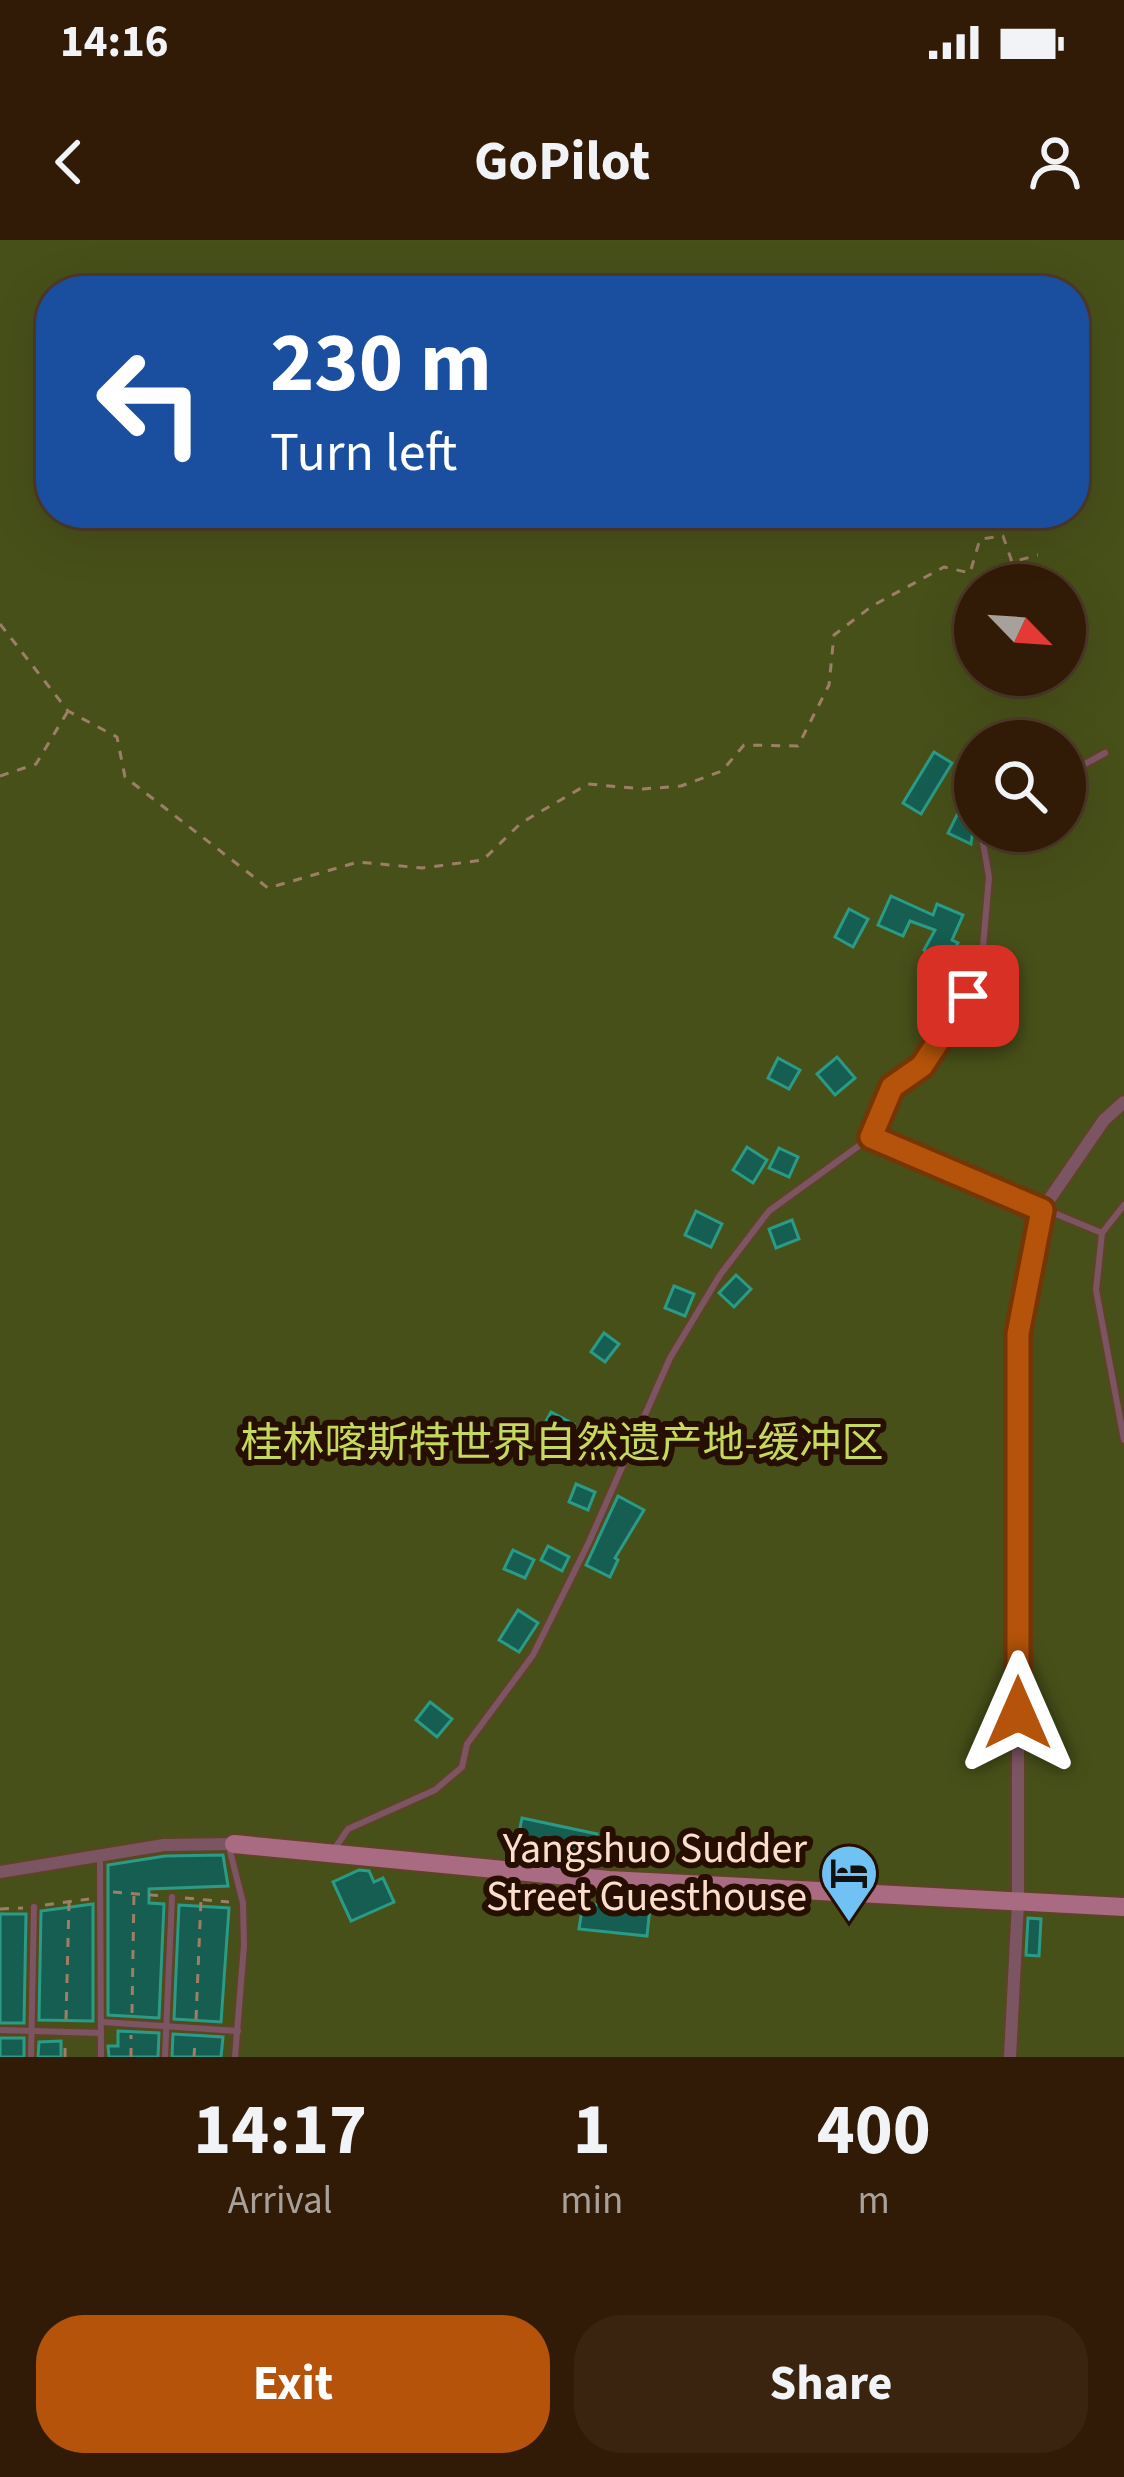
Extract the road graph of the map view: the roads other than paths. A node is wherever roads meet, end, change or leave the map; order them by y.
1 (1105, 753) dead end
2 (1086, 763) edge
3 (984, 852) edge
4 (1124, 1102) edge
5 (871, 1137) junction
6 (1124, 1205) edge
7 (1042, 1210) junction
8 (1102, 1233) junction
9 (1124, 1440) edge
10 (231, 1844) junction
11 (100, 1854) junction
12 (331, 1854) junction
13 (0, 1872) edge
14 (172, 1897) road end
15 (1018, 1902) junction
16 (34, 1907) road end
17 (1124, 1907) edge
18 (102, 2022) junction
19 (166, 2026) junction
20 (0, 2030) edge
21 (31, 2031) junction
22 (238, 2031) junction
23 (100, 2033) junction
24 (31, 2057) edge
25 (101, 2057) edge
26 (165, 2057) edge
27 (235, 2057) edge
28 (1010, 2057) edge

1 - 2 lane
3 - 5 lane
4 - 7 street
5 - 7 lane
5 - 12 lane
6 - 8 lane
7 - 8 lane
7 - 15 street
8 - 9 lane
10 - 11 street
10 - 12 main road
10 - 22 lane
11 - 13 street
11 - 18 lane
12 - 15 main road
14 - 19 lane
15 - 17 main road
15 - 28 street
16 - 21 lane
18 - 19 lane
18 - 23 lane
19 - 22 lane
19 - 26 lane
20 - 21 lane
21 - 23 lane
21 - 24 lane
22 - 27 lane
23 - 25 lane

